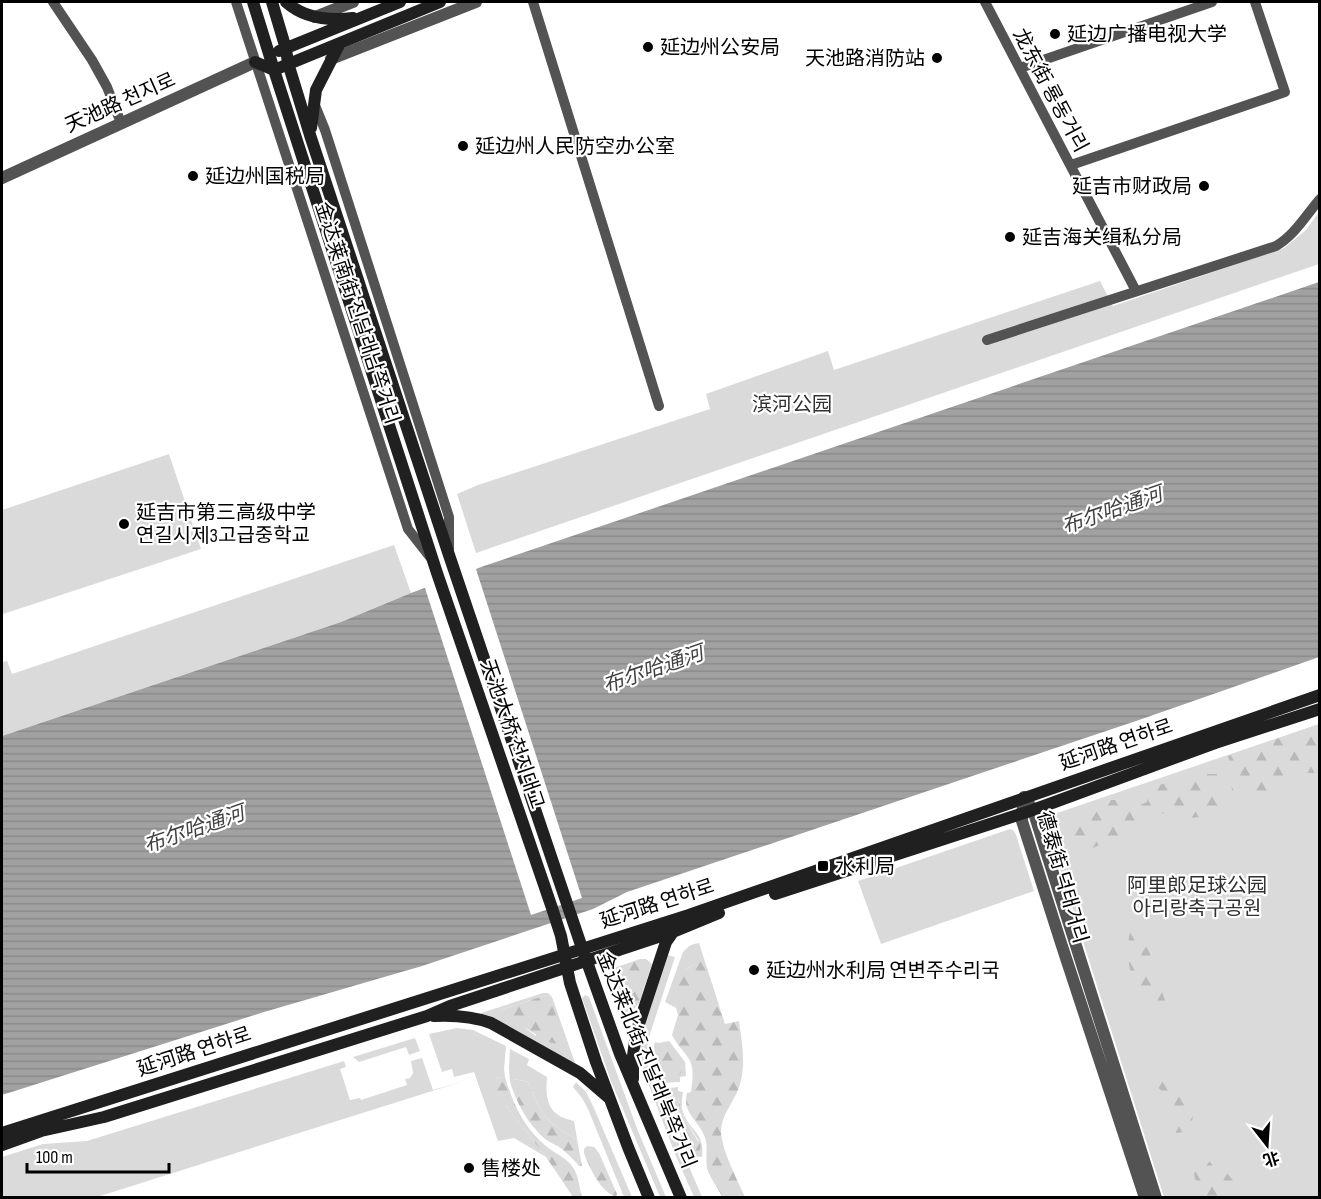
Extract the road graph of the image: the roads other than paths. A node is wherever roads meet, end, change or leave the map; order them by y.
1 (53, 2) edge
2 (236, 2) edge
3 (253, 2) edge
4 (273, 2) edge
5 (286, 2) edge
6 (353, 2) edge
7 (400, 2) edge
8 (440, 2) edge
9 (476, 2) edge
10 (533, 2) edge
11 (985, 2) edge
12 (1212, 2) edge
13 (1255, 2) edge
14 (366, 16) junction
15 (315, 17) junction
16 (340, 43) junction
17 (286, 49) junction
18 (270, 55) junction
19 (331, 59) junction
20 (255, 62) junction
21 (288, 63) junction
22 (1020, 68) junction
23 (274, 70) junction
24 (314, 102) junction
25 (121, 123) junction
26 (310, 135) junction
27 (1071, 165) junction
28 (2, 178) edge
29 (1320, 199) edge
30 (1136, 291) junction
31 (987, 340) dead end
32 (659, 406) dead end
33 (449, 555) junction
34 (436, 567) junction
35 (454, 568) joint
36 (1320, 695) edge
37 (1320, 709) edge
38 (1024, 797) junction
39 (1027, 811) junction
40 (567, 903) joint
41 (552, 908) joint
42 (673, 932) junction
43 (582, 948) junction
44 (564, 954) junction
45 (587, 961) junction
46 (567, 967) junction
47 (427, 1016) junction
48 (633, 1086) junction
49 (610, 1099) junction
50 (2, 1133) edge
51 (2, 1145) edge
52 (649, 1197) edge
53 (681, 1197) edge
54 (1145, 1197) edge
55 (1156, 1197) edge

1 - 25 street
2 - 20 street, 金达莱南街 진달래남쪽거리
3 - 18 main road, 金达莱南街 진달래남쪽거리
4 - 17 main road, 金达莱南街 진달래남쪽거리
5 - 15 main road
6 - 15 street
7 - 14 main road, 天池路 천지로
8 - 16 main road
9 - 19 street
10 - 32 street
11 - 22 street, 龙东街 룡동거리
12 - 22 street
13 - 27 street
14 - 15 main road
14 - 17 main road, 天池路 천지로
16 - 19 main road
16 - 21 main road
17 - 18 main road, 天池路 천지로
17 - 21 main road, 金达莱南街 진달래남쪽거리
18 - 20 main road, 天池路 천지로
18 - 23 main road, 金达莱南街 진달래남쪽거리
19 - 24 main road
20 - 23 main road
20 - 25 street, 天池路 천지로
20 - 34 street, 金达莱南街 진달래남쪽거리
21 - 23 main road
21 - 26 main road, 金达莱南街 진달래남쪽거리
22 - 27 street, 龙东街 룡동거리
23 - 34 main road, 金达莱南街 진달래남쪽거리
24 - 26 main road
24 - 33 street, 金达莱南街 진달래남쪽거리
25 - 28 street, 天池路 천지로
26 - 33 main road, 金达莱南街 진달래남쪽거리
27 - 30 street, 龙东街 룡동거리
29 - 30 street
30 - 31 street
33 - 35 main road, 金达莱南街 진달래남쪽거리
34 - 41 main road, 天池大桥 천지대교
35 - 40 main road, 天池大桥 천지대교
36 - 38 main road, 延河路 연하로
37 - 39 main road, 延河路 연하로
38 - 39 street, 德泰街 덕태거리
38 - 43 main road, 延河路 연하로
39 - 42 main road, 延河路 연하로
39 - 54 street, 德泰街 덕태거리
39 - 55 street, 德泰街 덕태거리
40 - 43 main road, 金达莱北街 진달래북쪽거리
41 - 44 main road, 金达莱北街 진달래북쪽거리
42 - 45 main road, 延河路 연하로
42 - 48 main road
43 - 44 main road, 延河路 연하로
43 - 45 main road, 金达莱北街 진달래북쪽거리
44 - 46 main road, 金达莱北街 진달래북쪽거리
44 - 50 main road, 延河路 연하로
45 - 46 main road, 延河路 연하로
45 - 48 main road, 金达莱北街 진달래북쪽거리
46 - 47 main road, 延河路 연하로
46 - 49 main road, 金达莱北街 진달래북쪽거리
47 - 49 main road
47 - 51 main road, 延河路 연하로
48 - 53 main road, 金达莱北街 진달래북쪽거리
49 - 52 main road, 金达莱北街 진달래북쪽거리

